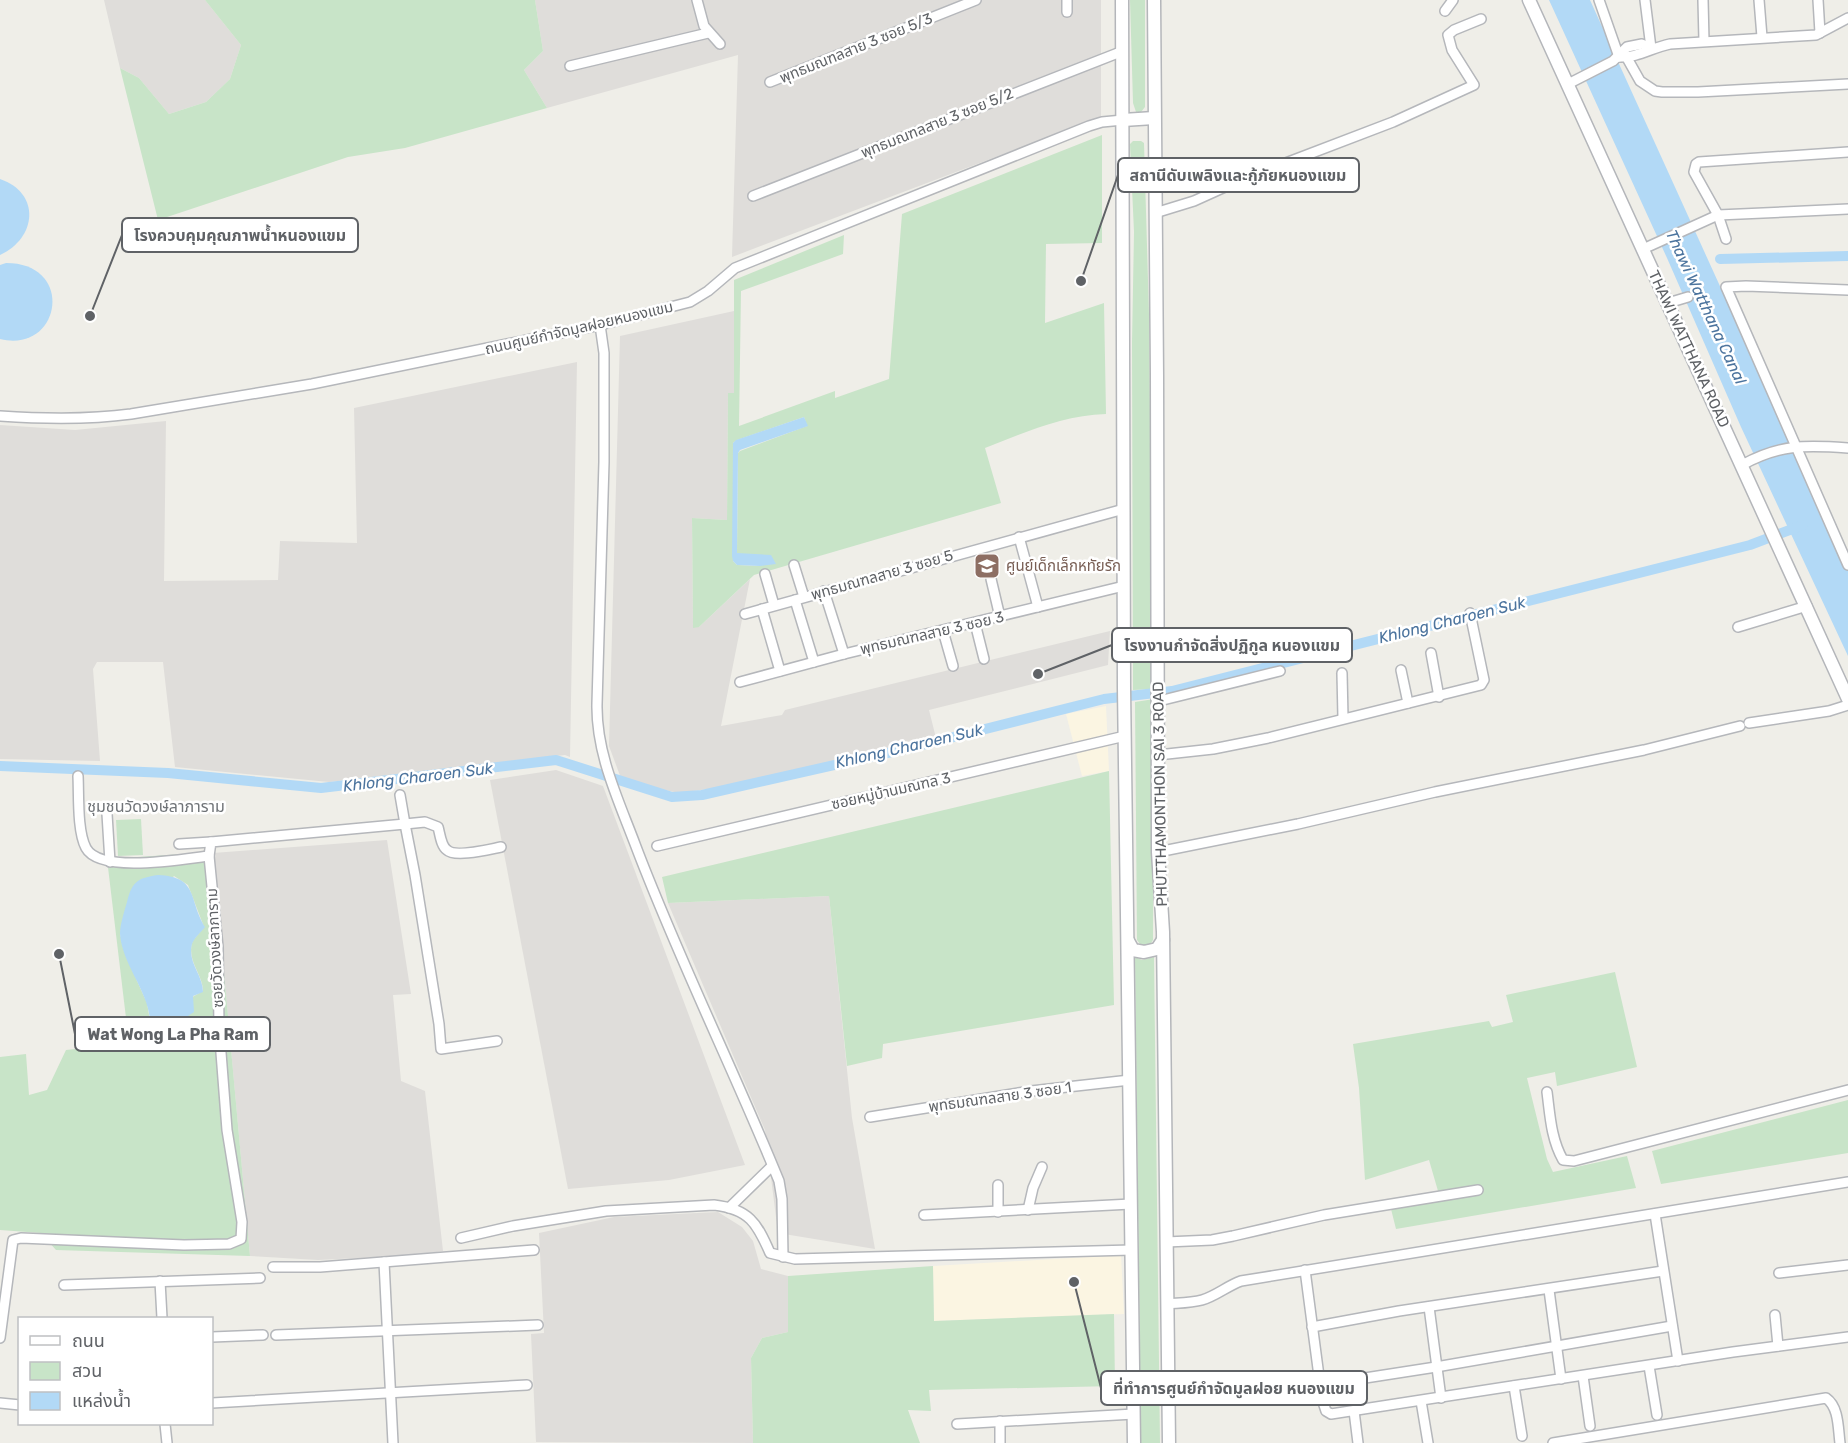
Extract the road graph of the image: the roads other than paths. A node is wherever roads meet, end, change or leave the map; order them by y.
1 (697, 0) edge
2 (976, 0) edge
3 (1067, 0) edge
4 (1122, 0) edge
5 (1154, 0) edge
6 (1453, 0) edge
7 (1529, 0) edge
8 (1599, 0) edge
9 (1645, 0) edge
10 (1702, 0) edge
11 (1759, 0) edge
12 (1818, 0) edge
13 (1445, 11) dead end
14 (1067, 12) dead end
15 (1848, 18) edge
16 (1481, 20) dead end
17 (708, 33) junction
18 (1820, 33) junction
19 (1762, 38) junction
20 (1704, 41) junction
21 (720, 44) dead end
22 (1651, 48) junction
23 (1122, 51) junction
24 (1620, 59) junction
25 (570, 66) dead end
26 (770, 82) dead end
27 (1568, 84) junction
28 (1848, 84) edge
29 (1154, 118) junction
30 (1123, 120) junction
31 (1848, 152) edge
32 (753, 196) dead end
33 (1848, 209) edge
34 (1155, 213) junction
35 (1718, 215) junction
36 (1726, 239) dead end
37 (1644, 249) junction
38 (1848, 290) edge
39 (1688, 297) dead end
40 (1668, 303) junction
41 (600, 325) junction
42 (0, 416) edge
43 (1794, 446) junction
44 (1848, 448) edge
45 (1742, 465) junction
46 (1124, 508) junction
47 (1019, 537) junction
48 (1848, 565) edge
49 (794, 566) dead end
50 (765, 574) dead end
51 (991, 579) dead end
52 (1124, 586) junction
53 (824, 591) junction
54 (799, 598) junction
55 (774, 605) junction
56 (1807, 606) junction
57 (1038, 607) junction
58 (762, 609) junction
59 (745, 614) dead end
60 (1000, 617) junction
61 (1470, 617) dead end
62 (975, 623) junction
63 (1738, 627) dead end
64 (943, 631) junction
65 (1431, 653) dead end
66 (844, 654) junction
67 (984, 659) dead end
68 (814, 662) junction
69 (952, 666) dead end
70 (1401, 670) dead end
71 (780, 671) junction
72 (1280, 671) dead end
73 (1342, 673) dead end
74 (1844, 679) edge
75 (740, 682) dead end
76 (1159, 695) junction
77 (1439, 697) junction
78 (1848, 699) edge
79 (1408, 703) junction
80 (1848, 705) edge
81 (1343, 718) junction
82 (1125, 736) junction
83 (1158, 755) junction
84 (78, 776) dead end
85 (400, 795) dead end
86 (107, 814) dead end
87 (405, 824) junction
88 (211, 842) junction
89 (179, 844) dead end
90 (657, 846) dead end
91 (501, 847) dead end
92 (1158, 852) junction
93 (209, 856) junction
94 (110, 862) junction
95 (1163, 940) junction
96 (1128, 941) junction
97 (497, 1041) dead end
98 (1130, 1080) junction
99 (1848, 1090) edge
100 (1547, 1092) dead end
101 (870, 1117) dead end
102 (772, 1166) junction
103 (1042, 1167) dead end
104 (1848, 1182) edge
105 (998, 1185) dead end
106 (1478, 1190) dead end
107 (1131, 1204) junction
108 (729, 1208) junction
109 (1028, 1210) junction
110 (998, 1212) junction
111 (1655, 1214) junction
112 (924, 1215) dead end
113 (461, 1238) dead end
114 (1166, 1242) junction
115 (534, 1250) dead end
116 (1132, 1250) junction
117 (783, 1257) junction
118 (384, 1262) junction
119 (1848, 1265) edge
120 (273, 1267) dead end
121 (1305, 1270) junction
122 (1663, 1271) junction
123 (1779, 1273) dead end
124 (260, 1278) dead end
125 (160, 1281) junction
126 (64, 1285) dead end
127 (1549, 1290) junction
128 (1167, 1304) junction
129 (1430, 1307) junction
130 (1775, 1315) dead end
131 (162, 1317) edge
132 (538, 1325) dead end
133 (1672, 1326) junction
134 (1312, 1327) junction
135 (387, 1331) junction
136 (263, 1335) dead end
137 (276, 1335) dead end
138 (213, 1337) edge
139 (1848, 1337) edge
140 (0, 1338) edge
141 (1778, 1346) junction
142 (1557, 1347) junction
143 (1678, 1361) junction
144 (1649, 1366) junction
145 (1436, 1367) junction
146 (1583, 1376) junction
147 (1561, 1379) junction
148 (527, 1385) dead end
149 (1320, 1385) junction
150 (1514, 1386) junction
151 (391, 1392) junction
152 (1441, 1398) junction
153 (1421, 1401) junction
154 (0, 1403) edge
155 (213, 1403) edge
156 (18, 1405) edge
157 (1354, 1411) junction
158 (1134, 1414) junction
159 (1657, 1415) dead end
160 (1000, 1421) junction
161 (957, 1424) dead end
162 (165, 1425) edge
163 (1590, 1426) dead end
164 (1522, 1436) dead end
165 (167, 1443) edge
166 (393, 1443) edge
167 (1000, 1443) edge
168 (1134, 1443) edge
169 (1169, 1443) edge
170 (1358, 1443) edge
171 (1428, 1443) edge
172 (1557, 1443) edge
173 (1840, 1443) edge

1 - 17 street
2 - 26 street, พุทธมณฑลสาย 3 ซอย 5/3
3 - 14 street
4 - 23 main road
5 - 29 main road, PHUTTHAMONTHON SAI 3 ROAD
6 - 13 street
7 - 27 main road, THAWI WATTHANA ROAD
8 - 24 street
9 - 22 street
10 - 20 street
11 - 19 street
12 - 18 street
15 - 18 street
16 - 34 street
17 - 21 street
17 - 25 street
18 - 19 street
19 - 20 street
20 - 22 street
22 - 24 street
23 - 30 main road
23 - 32 street, พุทธมณฑลสาย 3 ซอย 5/2
24 - 27 street
24 - 28 street
27 - 37 main road, THAWI WATTHANA ROAD
29 - 30 main road
29 - 34 main road, PHUTTHAMONTHON SAI 3 ROAD
30 - 41 street, ถนนศูนย์กำจัดมูลฝอยหนองแขม
30 - 46 main road
31 - 35 street
33 - 35 street
34 - 76 main road, PHUTTHAMONTHON SAI 3 ROAD
35 - 36 street
35 - 37 street
37 - 40 main road, THAWI WATTHANA ROAD
38 - 43 street
39 - 40 street
40 - 45 main road, THAWI WATTHANA ROAD
41 - 42 street, ถนนศูนย์กำจัดมูลฝอยหนองแขม
41 - 102 street
43 - 44 street
43 - 45 street
43 - 48 street
45 - 56 main road, THAWI WATTHANA ROAD
46 - 47 street, พุทธมณฑลสาย 3 ซอย 5
46 - 52 main road
47 - 53 street, พุทธมณฑลสาย 3 ซอย 5
47 - 57 street
49 - 54 street
50 - 55 street
51 - 60 street
52 - 57 street, พุทธมณฑลสาย 3 ซอย 3
52 - 82 main road
53 - 54 street, พุทธมณฑลสาย 3 ซอย 5
53 - 66 street
54 - 55 street, พุทธมณฑลสาย 3 ซอย 5
54 - 68 street
55 - 58 street, พุทธมณฑลสาย 3 ซอย 5
56 - 63 street
56 - 74 main road, THAWI WATTHANA ROAD
57 - 60 street, พุทธมณฑลสาย 3 ซอย 3
58 - 59 street, พุทธมณฑลสาย 3 ซอย 5
58 - 71 street
60 - 62 street, พุทธมณฑลสาย 3 ซอย 3
61 - 77 street
62 - 64 street, พุทธมณฑลสาย 3 ซอย 3
62 - 67 street
64 - 66 street, พุทธมณฑลสาย 3 ซอย 3
64 - 69 street
65 - 77 street
66 - 68 street, พุทธมณฑลสาย 3 ซอย 3
68 - 71 street, พุทธมณฑลสาย 3 ซอย 3
70 - 79 street
71 - 75 street, พุทธมณฑลสาย 3 ซอย 3
72 - 76 street
73 - 81 street
74 - 78 main road, THAWI WATTHANA ROAD
76 - 83 main road, PHUTTHAMONTHON SAI 3 ROAD
77 - 79 street
79 - 81 street
80 - 92 street
81 - 83 street
82 - 90 street, ซอยหมู่บ้านมณฑล 3
82 - 96 main road
83 - 92 main road, PHUTTHAMONTHON SAI 3 ROAD
84 - 94 street
85 - 87 street
86 - 94 street
87 - 88 street
87 - 91 street
87 - 97 street
88 - 89 street
88 - 93 street, ซอยวัดวงษ์ลาภาราม
92 - 95 main road, PHUTTHAMONTHON SAI 3 ROAD
93 - 94 street
93 - 140 street, ซอยวัดวงษ์ลาภาราม
95 - 96 main road
95 - 114 main road, PHUTTHAMONTHON SAI 3 ROAD
96 - 98 main road
98 - 101 street, พุทธมณฑลสาย 3 ซอย 1
98 - 107 main road
99 - 100 street
102 - 108 street
102 - 117 street
103 - 109 street
104 - 111 street
105 - 110 street
106 - 114 street
107 - 109 street
107 - 116 main road
108 - 113 street
108 - 117 street
109 - 110 street
110 - 112 street
111 - 121 street
111 - 122 street
114 - 128 main road, PHUTTHAMONTHON SAI 3 ROAD
115 - 118 street
116 - 117 street
116 - 158 main road
118 - 120 street
118 - 135 street
119 - 123 street
121 - 128 street
121 - 134 street
122 - 127 street
122 - 133 street
124 - 125 street
125 - 126 street
125 - 131 street
127 - 129 street
127 - 142 street
128 - 169 main road, PHUTTHAMONTHON SAI 3 ROAD
129 - 134 street
129 - 145 street
130 - 141 street
132 - 135 street
133 - 142 street
133 - 143 street
134 - 149 street
135 - 137 street
135 - 151 street
136 - 138 street
139 - 141 street
141 - 143 street
142 - 145 street
142 - 147 street
143 - 144 street
144 - 146 street
144 - 159 street
145 - 149 street
145 - 152 street
146 - 147 street
146 - 163 street
147 - 150 street
148 - 151 street
149 - 157 street
150 - 152 street
150 - 164 street
151 - 155 street
151 - 166 street
152 - 153 street
153 - 157 street
153 - 171 street
154 - 156 street
157 - 170 street
158 - 160 street
158 - 168 main road
160 - 161 street
160 - 167 street
162 - 165 street
172 - 173 street

